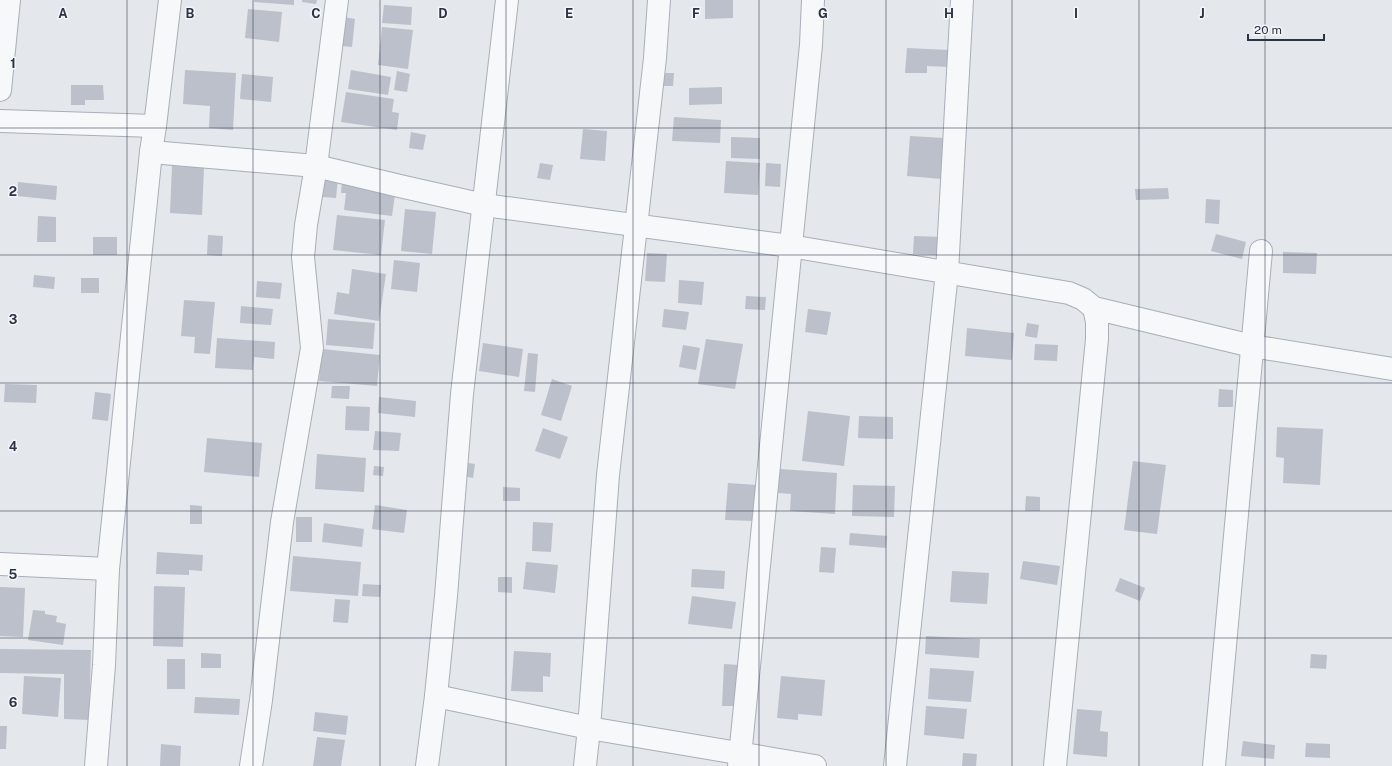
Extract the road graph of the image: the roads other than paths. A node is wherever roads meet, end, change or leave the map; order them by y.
1 (9, 0) edge
2 (170, 0) edge
3 (337, 0) edge
4 (507, 0) edge
5 (659, 0) edge
6 (813, 0) edge
7 (962, 0) edge
8 (0, 90) edge
9 (0, 121) edge
10 (155, 126) junction
11 (151, 152) junction
12 (316, 166) junction
13 (484, 205) junction
14 (636, 225) junction
15 (790, 246) junction
16 (1261, 251) dead end
17 (947, 272) junction
18 (1094, 308) junction
19 (1252, 346) junction
20 (1392, 369) edge
21 (0, 564) edge
22 (108, 569) junction
23 (436, 696) junction
24 (589, 728) junction
25 (739, 760) edge
26 (96, 766) edge
27 (251, 766) edge
28 (427, 766) edge
29 (585, 766) edge
30 (815, 766) edge
31 (895, 766) edge
32 (1055, 766) edge
33 (1214, 766) edge

1 - 8 street
2 - 10 street
3 - 12 street
4 - 13 street
5 - 14 street
6 - 15 street
7 - 17 street
9 - 10 street
10 - 11 street
11 - 12 street
11 - 22 street
12 - 13 street
12 - 27 street
13 - 14 street
13 - 23 street
14 - 15 street
14 - 24 street
15 - 17 street
15 - 25 street
16 - 19 street
17 - 18 street
17 - 31 street
18 - 19 street
18 - 32 street
19 - 20 street
19 - 33 street
21 - 22 street
22 - 26 street
23 - 24 street
23 - 28 street
24 - 25 street
24 - 29 street
25 - 30 street

